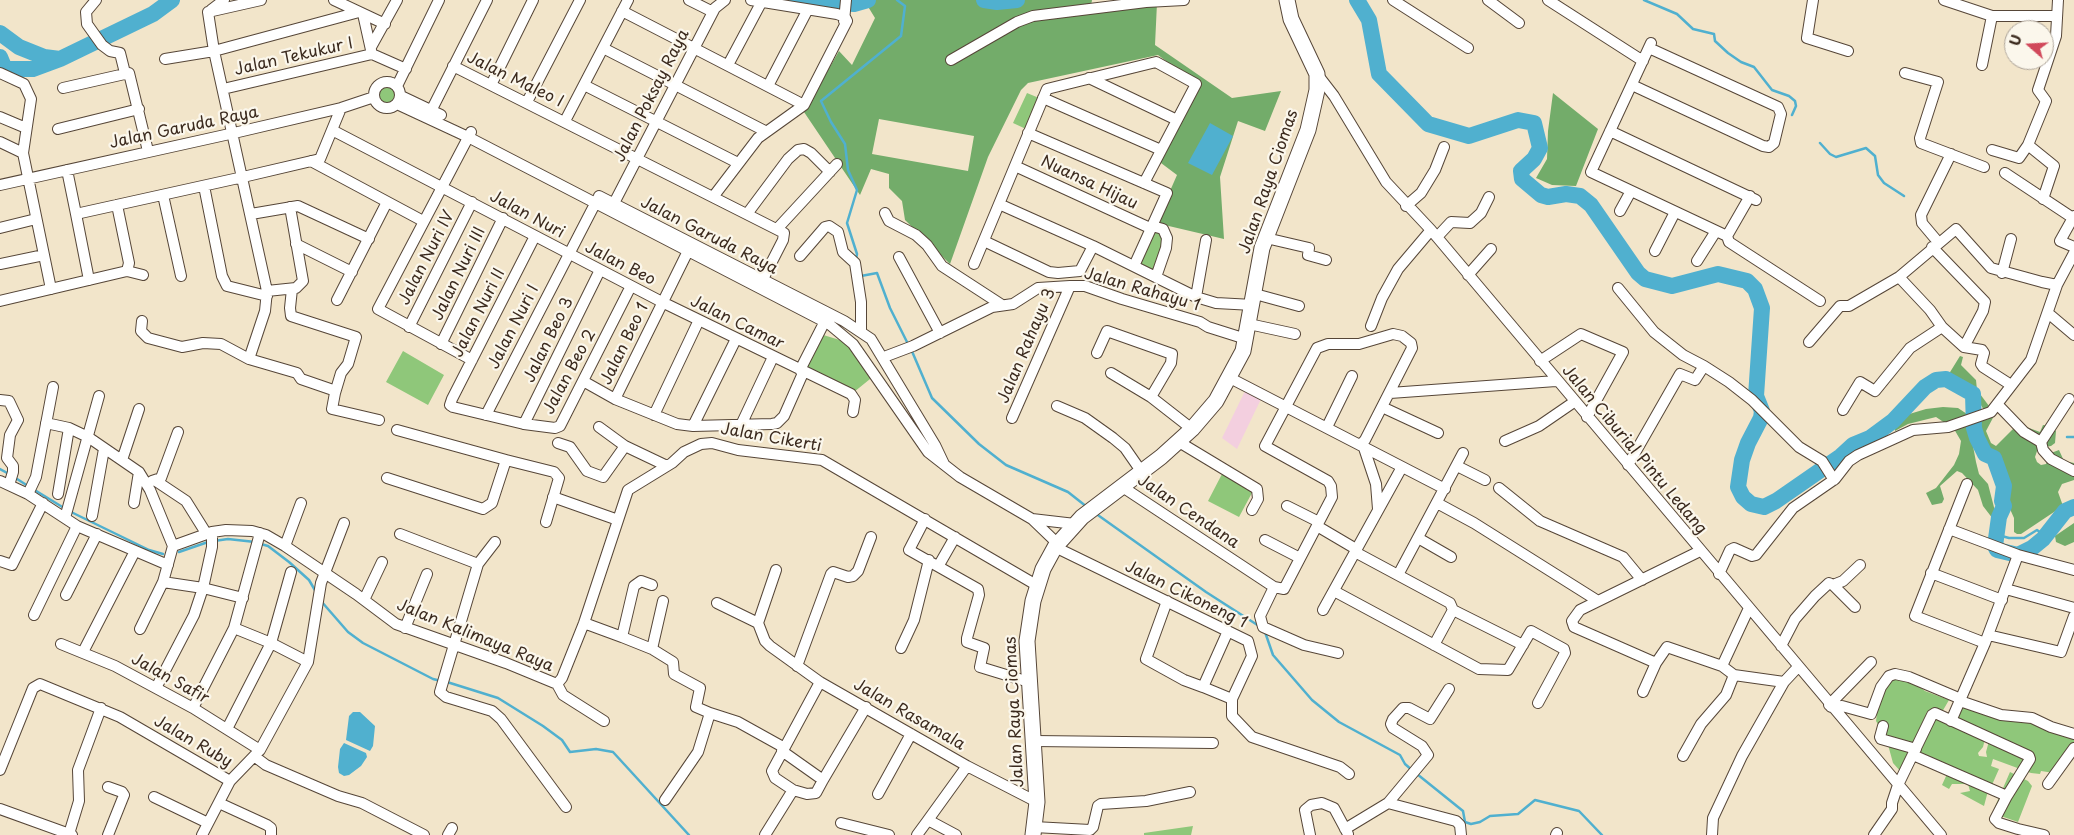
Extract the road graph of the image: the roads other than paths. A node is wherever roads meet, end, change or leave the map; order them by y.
1 (96, 0) edge
2 (224, 0) edge
3 (261, 0) edge
4 (334, 0) edge
5 (397, 0) edge
6 (439, 0) edge
7 (487, 0) edge
8 (533, 0) edge
9 (580, 0) edge
10 (628, 0) edge
11 (689, 0) edge
12 (725, 0) edge
13 (846, 0) edge
14 (1184, 0) edge
15 (1287, 0) edge
16 (1393, 0) edge
17 (1488, 0) edge
18 (1548, 0) edge
19 (1813, 0) edge
20 (1944, 0) edge
21 (2058, 0) edge
22 (756, 1) edge
23 (622, 11) junction
24 (807, 11) junction
25 (208, 12) junction
26 (713, 12) junction
27 (361, 13) junction
28 (846, 15) junction
29 (1992, 16) junction
30 (2056, 16) junction
31 (1519, 23) dead end
32 (385, 24) junction
33 (603, 48) junction
34 (694, 48) junction
35 (1468, 48) dead end
36 (371, 50) junction
37 (214, 51) junction
38 (1848, 51) dead end
39 (165, 59) dead end
40 (951, 60) dead end
41 (1643, 61) junction
42 (1982, 65) dead end
43 (453, 66) junction
44 (728, 66) junction
45 (406, 69) junction
46 (0, 73) edge
47 (125, 73) junction
48 (1905, 73) dead end
49 (1318, 74) junction
50 (1089, 78) junction
51 (674, 84) junction
52 (492, 85) junction
53 (584, 85) junction
54 (1632, 85) junction
55 (768, 86) junction
56 (63, 88) dead end
57 (223, 89) junction
58 (399, 95) junction
59 (374, 97) junction
60 (1043, 98) junction
61 (528, 102) junction
62 (804, 105) junction
63 (341, 108) junction
64 (139, 109) junction
65 (430, 114) junction
66 (0, 116) edge
67 (1177, 120) junction
68 (565, 121) junction
69 (656, 121) junction
70 (26, 128) junction
71 (58, 129) dead end
72 (332, 130) junction
73 (765, 132) junction
74 (1610, 132) junction
75 (1028, 133) junction
76 (234, 134) junction
77 (470, 134) junction
78 (0, 142) edge
79 (2028, 145) junction
80 (1444, 147) dead end
81 (1161, 150) junction
82 (1992, 150) dead end
83 (148, 151) junction
84 (23, 153) junction
85 (1951, 154) junction
86 (637, 158) junction
87 (317, 162) junction
88 (738, 163) junction
89 (1015, 166) junction
90 (1984, 167) dead end
91 (67, 170) junction
92 (2005, 173) dead end
93 (243, 177) junction
94 (28, 179) junction
95 (1144, 183) junction
96 (0, 185) edge
97 (442, 185) junction
98 (204, 186) junction
99 (1631, 191) junction
100 (163, 195) junction
101 (713, 197) junction
102 (1489, 197) dead end
103 (598, 199) junction
104 (2043, 199) junction
105 (387, 202) junction
106 (472, 202) junction
107 (999, 204) junction
108 (117, 205) junction
109 (612, 206) junction
110 (1406, 206) junction
111 (290, 207) junction
112 (1620, 211) dead end
113 (1675, 212) junction
114 (885, 213) dead end
115 (76, 214) junction
116 (251, 214) junction
117 (747, 214) junction
118 (2074, 217) edge
119 (503, 218) junction
120 (36, 219) junction
121 (423, 221) junction
122 (1151, 227) junction
123 (0, 228) edge
124 (777, 229) junction
125 (1716, 231) junction
126 (1434, 234) junction
127 (536, 236) junction
128 (1727, 236) junction
129 (1266, 238) junction
130 (369, 239) junction
131 (2011, 239) dead end
132 (1206, 240) dead end
133 (984, 241) junction
134 (680, 242) junction
135 (296, 244) junction
136 (1935, 245) junction
137 (1093, 246) junction
138 (2074, 247) edge
139 (1491, 249) dead end
140 (688, 251) junction
141 (1655, 251) dead end
142 (2074, 253) edge
143 (568, 254) junction
144 (44, 255) junction
145 (800, 256) dead end
146 (899, 257) dead end
147 (1326, 260) dead end
148 (1697, 261) dead end
149 (0, 264) edge
150 (974, 264) dead end
151 (1134, 266) junction
152 (600, 270) junction
153 (127, 271) junction
154 (352, 272) junction
155 (2002, 273) junction
156 (1468, 274) junction
157 (143, 275) dead end
158 (181, 276) dead end
159 (1156, 277) junction
160 (1899, 277) junction
161 (89, 280) junction
162 (762, 281) junction
163 (2058, 285) junction
164 (631, 286) junction
165 (1070, 286) junction
166 (1618, 288) dead end
167 (51, 289) junction
168 (292, 289) junction
169 (267, 294) junction
170 (1196, 297) junction
171 (337, 300) dead end
172 (1254, 300) junction
173 (0, 301) edge
174 (1820, 301) dead end
175 (662, 302) junction
176 (1002, 305) junction
177 (1299, 306) dead end
178 (2048, 313) junction
179 (699, 320) junction
180 (142, 321) dead end
181 (825, 321) junction
182 (1249, 324) junction
183 (1371, 326) dead end
184 (409, 327) junction
185 (1942, 327) junction
186 (861, 331) junction
187 (940, 334) junction
188 (1295, 334) dead end
189 (2074, 335) edge
190 (736, 339) junction
191 (1246, 339) junction
192 (1809, 342) dead end
193 (441, 344) junction
194 (1964, 347) junction
195 (1097, 353) dead end
196 (773, 357) junction
197 (884, 357) junction
198 (249, 359) junction
199 (472, 360) junction
200 (1540, 361) junction
201 (1704, 366) junction
202 (802, 372) junction
203 (1111, 373) dead end
204 (1352, 376) dead end
205 (1230, 378) junction
206 (583, 381) junction
207 (1556, 381) junction
208 (2011, 385) junction
209 (53, 387) dead end
210 (335, 393) junction
211 (1390, 393) junction
212 (99, 396) dead end
213 (1151, 397) junction
214 (615, 399) junction
215 (2069, 399) dead end
216 (0, 400) edge
217 (1574, 402) junction
218 (450, 405) joint
219 (1998, 405) junction
220 (1057, 406) dead end
221 (1286, 406) junction
222 (1382, 407) junction
223 (139, 409) dead end
224 (1843, 410) dead end
225 (852, 412) dead end
226 (486, 415) junction
227 (654, 415) junction
228 (1587, 417) junction
229 (1012, 418) dead end
230 (379, 420) dead end
231 (46, 423) junction
232 (524, 424) junction
233 (693, 426) junction
234 (741, 426) junction
235 (600, 427) dead end
236 (1327, 427) junction
237 (69, 428) junction
238 (1192, 429) junction
239 (397, 430) dead end
240 (178, 432) dead end
241 (1438, 433) dead end
242 (88, 437) junction
243 (1505, 441) dead end
244 (1179, 442) junction
245 (2042, 442) junction
246 (558, 443) dead end
247 (1362, 444) junction
248 (625, 446) junction
249 (104, 450) junction
250 (1464, 453) dead end
251 (122, 460) junction
252 (506, 460) junction
253 (945, 465) junction
254 (1628, 465) junction
255 (667, 466) junction
256 (1457, 466) junction
257 (1402, 467) junction
258 (1141, 471) junction
259 (2074, 471) edge
260 (142, 475) junction
261 (387, 478) dead end
262 (1485, 480) dead end
263 (1834, 480) junction
264 (156, 481) junction
265 (6, 482) edge
266 (1967, 484) dead end
267 (1121, 486) junction
268 (1499, 488) dead end
269 (1445, 489) junction
270 (29, 493) junction
271 (58, 494) dead end
272 (554, 497) junction
273 (134, 503) dead end
274 (301, 503) dead end
275 (1437, 503) junction
276 (43, 504) junction
277 (1287, 506) dead end
278 (1252, 510) dead end
279 (1378, 510) junction
280 (65, 516) junction
281 (92, 516) dead end
282 (925, 519) junction
283 (1032, 519) junction
284 (618, 520) junction
285 (1078, 520) junction
286 (546, 522) dead end
287 (344, 523) dead end
288 (1318, 524) junction
289 (77, 526) junction
290 (1949, 529) junction
291 (97, 534) junction
292 (400, 534) dead end
293 (871, 537) dead end
294 (955, 537) junction
295 (211, 538) junction
296 (1418, 538) junction
297 (259, 540) junction
298 (1266, 540) dead end
299 (495, 542) dead end
300 (285, 546) junction
301 (1057, 546) junction
302 (173, 547) junction
303 (1356, 550) junction
304 (1700, 550) junction
305 (135, 551) junction
306 (2018, 555) junction
307 (1451, 557) dead end
308 (1300, 558) junction
309 (0, 561) edge
310 (169, 562) junction
311 (382, 562) dead end
312 (934, 563) junction
313 (478, 564) junction
314 (1860, 565) dead end
315 (776, 570) dead end
316 (2074, 570) edge
317 (291, 572) dead end
318 (324, 572) junction
319 (1931, 573) junction
320 (427, 574) dead end
321 (1719, 574) junction
322 (1398, 575) junction
323 (1642, 580) junction
324 (163, 582) junction
325 (652, 585) dead end
326 (1833, 585) junction
327 (1038, 586) junction
328 (1274, 587) junction
329 (203, 588) junction
330 (2006, 589) junction
331 (1334, 591) junction
332 (66, 595) dead end
333 (243, 598) junction
334 (364, 600) junction
335 (2002, 600) junction
336 (662, 601) dead end
337 (1167, 601) junction
338 (1598, 601) junction
339 (717, 603) dead end
340 (1854, 607) dead end
341 (1748, 608) junction
342 (2074, 608) edge
343 (1323, 610) dead end
344 (1453, 610) junction
345 (34, 615) dead end
346 (2074, 616) edge
347 (584, 623) junction
348 (758, 623) junction
349 (234, 628) junction
350 (405, 628) junction
351 (140, 629) dead end
352 (1228, 631) junction
353 (622, 637) junction
354 (1986, 639) junction
355 (2070, 641) edge
356 (271, 643) junction
357 (61, 644) dead end
358 (454, 644) junction
359 (1434, 645) junction
360 (1523, 645) junction
361 (1781, 646) junction
362 (901, 648) dead end
363 (652, 649) junction
364 (83, 652) junction
365 (1338, 653) dead end
366 (308, 662) junction
367 (1871, 662) dead end
368 (1656, 663) junction
369 (797, 666) junction
370 (1722, 666) junction
371 (1798, 667) junction
372 (1734, 675) junction
373 (820, 682) junction
374 (1029, 682) junction
375 (1784, 682) junction
376 (557, 684) junction
377 (1204, 687) junction
378 (156, 688) junction
379 (1449, 689) dead end
380 (1644, 692) dead end
381 (1232, 699) junction
382 (1960, 700) junction
383 (1538, 703) dead end
384 (1830, 706) junction
385 (866, 707) junction
386 (101, 708) junction
387 (192, 708) junction
388 (710, 713) junction
389 (604, 721) dead end
390 (1950, 721) junction
391 (1883, 726) dead end
392 (227, 729) junction
393 (911, 734) junction
394 (2074, 734) edge
395 (1034, 741) junction
396 (1213, 743) dead end
397 (2074, 748) edge
398 (783, 749) junction
399 (1915, 752) junction
400 (257, 753) junction
401 (1683, 756) dead end
402 (967, 766) junction
403 (0, 770) edge
404 (1350, 774) dead end
405 (823, 780) junction
406 (230, 781) junction
407 (2048, 784) dead end
408 (1898, 785) junction
409 (108, 786) dead end
410 (793, 790) junction
411 (1190, 792) dead end
412 (878, 794) dead end
413 (2007, 796) junction
414 (154, 797) dead end
415 (665, 800) dead end
416 (1037, 802) junction
417 (219, 803) junction
418 (1388, 803) junction
419 (566, 807) dead end
420 (0, 809) edge
421 (928, 820) junction
422 (208, 823) junction
423 (841, 823) dead end
424 (1034, 831) edge
425 (1347, 832) edge
426 (70, 834) edge
427 (881, 834) edge
428 (108, 835) edge
429 (202, 835) edge
430 (271, 835) edge
431 (424, 835) edge
432 (765, 835) edge
433 (917, 835) edge
434 (956, 835) edge
435 (1310, 835) edge
436 (1461, 835) edge
437 (1712, 835) edge
438 (1874, 835) edge
439 (1941, 835) edge
440 (2044, 835) edge

1 - 47 street
2 - 25 street
3 - 25 street
4 - 27 street
5 - 32 street
6 - 45 street
7 - 43 street
8 - 52 street
9 - 61 street
10 - 23 street
11 - 26 street
12 - 26 street, Jalan Poksay Raya
13 - 28 street
14 - 40 street
15 - 49 main road
16 - 35 street
17 - 31 street
18 - 41 street
19 - 38 street
20 - 29 street
21 - 30 street
22 - 24 street
22 - 44 street
23 - 33 street
23 - 34 street
24 - 28 street
24 - 55 street
25 - 37 street
26 - 34 street, Jalan Poksay Raya
27 - 32 street
27 - 36 street
27 - 37 street
28 - 62 street
29 - 30 street
29 - 42 street
30 - 79 street
32 - 36 street
33 - 51 street
33 - 53 street
34 - 44 street
34 - 51 street, Jalan Poksay Raya
36 - 45 street
36 - 57 street, Jalan Tekukur I
37 - 39 street
37 - 57 street
41 - 54 street
41 - 54 street
43 - 52 street, Jalan Maleo I
43 - 65 street
44 - 55 street
45 - 58 street
46 - 70 street
47 - 56 street
47 - 64 street
48 - 85 street
49 - 110 street, Jalan Ciburial Pintu Ledang
49 - 129 main road, Jalan Raya Ciomas
50 - 60 street, Nuansa Hijau
50 - 67 street
50 - 67 street, Nuansa Hijau
51 - 69 street, Jalan Poksay Raya
51 - 73 street
52 - 61 street, Jalan Maleo I
53 - 68 street
53 - 69 street
54 - 74 street
55 - 62 street
57 - 76 street
58 - 59 street, Jalan Garuda Raya
58 - 59 street, Jalan Garuda Raya
58 - 65 street, Jalan Garuda Raya
59 - 63 street, Jalan Garuda Raya
60 - 75 street, Nuansa Hijau
60 - 81 street
61 - 68 street, Jalan Maleo I
62 - 73 street
63 - 72 street
63 - 76 street, Jalan Garuda Raya
64 - 71 street
64 - 83 street
65 - 77 street, Jalan Garuda Raya
66 - 70 street
67 - 81 street, Nuansa Hijau
68 - 86 street, Jalan Maleo I
69 - 86 street, Jalan Poksay Raya
69 - 88 street
70 - 84 street
72 - 87 street
72 - 97 street, Jalan Nuri
73 - 88 street
74 - 99 street
74 - 128 street
75 - 89 street, Nuansa Hijau
75 - 95 street, Nuansa Hijau
76 - 83 street, Jalan Garuda Raya
76 - 93 street
77 - 97 street
77 - 103 street, Jalan Garuda Raya
78 - 84 street
79 - 82 street
79 - 104 street
80 - 110 street
81 - 95 street, Nuansa Hijau
83 - 91 street, Jalan Garuda Raya
84 - 94 street
85 - 90 street
85 - 136 street
86 - 101 street, Jalan Maleo I
86 - 109 street, Jalan Poksay Raya
87 - 93 street
87 - 105 street
88 - 101 street
89 - 107 street, Nuansa Hijau
89 - 122 street, Nuansa Hijau
91 - 94 street, Jalan Garuda Raya
91 - 115 street
92 - 104 street
93 - 98 street
93 - 116 street
94 - 96 street, Jalan Garuda Raya
94 - 120 street
95 - 122 street, Nuansa Hijau
97 - 106 street, Jalan Nuri
97 - 121 street
98 - 100 street
98 - 169 street
99 - 112 street
99 - 113 street
100 - 108 street
100 - 158 street
101 - 117 street, Jalan Maleo I
102 - 126 street
103 - 109 street, Jalan Garuda Raya
103 - 143 street, Jalan Nuri
104 - 118 street
105 - 121 street
105 - 130 street
106 - 119 street, Jalan Nuri
106 - 184 street, Jalan Nuri IV
107 - 133 street, Nuansa Hijau
107 - 137 street
108 - 115 street
108 - 153 street
109 - 134 street, Jalan Garuda Raya
110 - 126 street, Jalan Ciburial Pintu Ledang
111 - 116 street
111 - 130 street
111 - 135 street
113 - 125 street
113 - 141 street
114 - 176 street
115 - 161 street
116 - 169 street
117 - 124 street, Jalan Maleo I
117 - 124 street
118 - 138 street
119 - 127 street, Jalan Nuri
119 - 193 street, Jalan Nuri III
120 - 123 street
120 - 144 street
121 - 184 street
122 - 151 street, Nuansa Hijau
122 - 159 street, Nuansa Hijau
124 - 162 street
125 - 128 street
125 - 148 street
126 - 156 street, Jalan Ciburial Pintu Ledang
126 - 183 street
127 - 143 street, Jalan Nuri
127 - 199 street, Jalan Nuri II
128 - 174 street
129 - 147 street
129 - 172 main road, Jalan Raya Ciomas
130 - 154 street
131 - 155 street
132 - 170 street
133 - 137 street
133 - 150 street, Nuansa Hijau
134 - 140 street, Jalan Garuda Raya
134 - 162 street, Jalan Garuda Raya
135 - 154 street
135 - 168 street
136 - 155 street
136 - 160 street
136 - 194 street
137 - 151 street
139 - 156 street
140 - 175 street, Jalan Beo
140 - 181 street, Jalan Garuda Raya
142 - 163 street
143 - 152 street, Jalan Beo
143 - 226 street, Jalan Nuri I
144 - 149 street
144 - 167 street
145 - 186 street
146 - 187 street
151 - 159 street
152 - 164 street, Jalan Beo
152 - 232 street, Jalan Beo 3
153 - 157 street
153 - 161 street
154 - 171 street
155 - 163 street
156 - 200 street, Jalan Ciburial Pintu Ledang
159 - 170 street
160 - 185 street
160 - 192 street
161 - 167 street
162 - 186 street, Jalan Garuda Raya
163 - 178 street
164 - 175 street, Jalan Beo
164 - 206 street, Jalan Beo 2
165 - 176 street, Jalan Rahayu 1
165 - 191 street, Jalan Rahayu 1
165 - 229 street, Jalan Rahayu 3
166 - 201 street
167 - 173 street
168 - 169 street
168 - 210 street
169 - 198 street
170 - 172 street
172 - 177 street
172 - 182 main road, Jalan Raya Ciomas
175 - 179 street, Jalan Camar
175 - 214 street, Jalan Beo 1
176 - 187 street, Jalan Rahayu 1
178 - 189 street
178 - 208 street
179 - 190 street, Jalan Camar
179 - 227 street
180 - 198 street
181 - 202 street
181 - 253 street, Jalan Garuda Raya
182 - 188 street
182 - 191 main road, Jalan Raya Ciomas
184 - 193 street
185 - 194 street
185 - 224 street
186 - 197 street, Jalan Garuda Raya
187 - 197 street, Jalan Rahayu 1
190 - 196 street, Jalan Camar
190 - 233 street
191 - 205 main road, Jalan Raya Ciomas
193 - 199 street
194 - 208 street
195 - 213 street
196 - 202 street, Jalan Camar
196 - 234 street
197 - 253 street, Jalan Garuda Raya
198 - 210 street
199 - 218 street, Jalan Nuri II
200 - 207 street, Jalan Ciburial Pintu Ledang
200 - 228 street
201 - 254 street
201 - 263 street
202 - 225 street, Jalan Camar
202 - 234 street
203 - 213 street
204 - 236 street
205 - 221 street
205 - 238 main road, Jalan Raya Ciomas
206 - 214 street
206 - 232 street, Jalan Beo 2
207 - 211 street
207 - 217 street, Jalan Ciburial Pintu Ledang
208 - 219 street
209 - 231 street
210 - 230 street
211 - 221 street
211 - 222 street
212 - 242 street
213 - 238 street
214 - 227 street
215 - 245 street
216 - 265 street
217 - 228 street, Jalan Ciburial Pintu Ledang
217 - 243 street
218 - 226 street, Jalan Beo 2
219 - 245 street
219 - 263 street
220 - 258 street
221 - 236 street
221 - 288 street
222 - 241 street
222 - 247 street
223 - 251 street
226 - 232 street, Jalan Beo 2
227 - 233 street
228 - 254 street, Jalan Ciburial Pintu Ledang
231 - 237 street
231 - 270 street
233 - 234 street
235 - 248 street
236 - 247 street
237 - 242 street
237 - 271 street
238 - 244 main road, Jalan Raya Ciomas
239 - 252 street
240 - 264 street
242 - 249 street
242 - 280 street
244 - 258 main road, Jalan Raya Ciomas
244 - 278 street
245 - 259 street
246 - 248 street
247 - 257 street
247 - 279 street
248 - 255 street
249 - 251 street
249 - 281 street
250 - 256 street
251 - 260 street
252 - 261 street
252 - 272 street
253 - 283 street, Jalan Garuda Raya
254 - 304 street, Jalan Ciburial Pintu Ledang
255 - 282 street, Jalan Cikerti
255 - 284 street, Jalan Cikerti
256 - 262 street
256 - 269 street
257 - 269 street
257 - 279 street
258 - 267 main road, Jalan Raya Ciomas
260 - 264 street
260 - 273 street
260 - 302 street
263 - 321 street
264 - 295 street
265 - 270 street
266 - 290 street
267 - 285 main road, Jalan Raya Ciomas
267 - 328 street, Jalan Cendana
268 - 323 street
269 - 275 street
270 - 276 street
272 - 284 street
272 - 286 street
274 - 300 street
275 - 296 street
275 - 338 street
276 - 280 street
276 - 309 street
277 - 288 street
279 - 303 street
280 - 289 street
282 - 294 street, Jalan Cikerti
282 - 312 street
283 - 285 street, Jalan Garuda Raya
283 - 301 street, Jalan Garuda Raya
284 - 347 street, Jalan Cikerti
285 - 301 main road, Jalan Raya Ciomas
287 - 318 street, Jalan Ruby
288 - 303 street
288 - 308 street
289 - 291 street
289 - 345 street
290 - 306 street
290 - 319 street
291 - 305 street
291 - 332 street
292 - 313 street
293 - 369 street
294 - 312 street
294 - 327 street, Jalan Cikerti
295 - 297 street, Jalan Kalimaya Raya
295 - 302 street, Jalan Kalimaya Raya
295 - 329 street
296 - 307 street
296 - 322 street
297 - 300 street, Jalan Kalimaya Raya
297 - 333 street
298 - 308 street
299 - 313 street
300 - 318 street, Jalan Kalimaya Raya
301 - 327 main road, Jalan Raya Ciomas
301 - 337 street, Jalan Cikoneng 1
302 - 310 street
303 - 322 street
303 - 331 street
304 - 321 street, Jalan Ciburial Pintu Ledang
304 - 323 street
305 - 310 street
305 - 364 street
306 - 316 street
306 - 330 street
308 - 328 street
310 - 324 street
311 - 334 street
312 - 362 street
312 - 374 street
313 - 358 street
314 - 326 street
315 - 348 street
317 - 356 street
318 - 334 street, Jalan Kalimaya Raya
318 - 366 street, Jalan Ruby
319 - 335 street
319 - 354 street
320 - 350 street
321 - 341 street, Jalan Ciburial Pintu Ledang
322 - 344 street
323 - 338 street
324 - 329 street
324 - 351 street
325 - 353 street
326 - 340 street
326 - 361 street
327 - 374 main road, Jalan Raya Ciomas
328 - 365 street
329 - 333 street
329 - 378 street
330 - 335 street
330 - 342 street
331 - 343 street
331 - 359 street
333 - 349 street
334 - 350 street, Jalan Kalimaya Raya
335 - 354 street
336 - 363 street
337 - 352 street, Jalan Cikoneng 1
337 - 377 street
338 - 368 street
339 - 348 street
341 - 361 street, Jalan Ciburial Pintu Ledang
341 - 370 street
344 - 359 street
344 - 360 street
346 - 355 street
347 - 353 street
347 - 376 street, Jalan Cikerti
348 - 369 street, Jalan Rasamala
349 - 356 street
349 - 387 street
350 - 358 street, Jalan Kalimaya Raya
352 - 377 street
352 - 381 street, Jalan Cikoneng 1
353 - 363 street
354 - 355 street
354 - 382 street
356 - 366 street
356 - 392 street
357 - 364 street, Jalan Safir
358 - 376 street, Jalan Kalimaya Raya
358 - 419 street
359 - 360 street
360 - 383 street
361 - 371 street, Jalan Ciburial Pintu Ledang
363 - 388 street
364 - 378 street, Jalan Safir
366 - 400 street, Jalan Ruby
367 - 384 street
368 - 370 street
368 - 380 street
369 - 373 street, Jalan Rasamala
370 - 372 street
371 - 375 street
371 - 384 street, Jalan Ciburial Pintu Ledang
372 - 375 street
372 - 401 street
373 - 385 street, Jalan Rasamala
373 - 398 street
374 - 395 main road, Jalan Raya Ciomas
375 - 437 street
376 - 389 street
377 - 381 street
378 - 387 street, Jalan Safir
379 - 418 street
381 - 404 street
382 - 384 street
382 - 390 street
382 - 394 street
384 - 408 street, Jalan Ciburial Pintu Ledang
385 - 393 street, Jalan Rasamala
385 - 405 street
386 - 403 street, Jalan Ruby
386 - 406 street, Jalan Ruby
386 - 426 street
387 - 392 street, Jalan Safir
388 - 398 street
388 - 415 street
390 - 399 street
390 - 413 street
391 - 399 street
392 - 400 street, Jalan Safir
393 - 402 street, Jalan Rasamala
393 - 412 street
395 - 396 street
395 - 416 main road, Jalan Raya Ciomas
397 - 407 street
398 - 405 street
398 - 410 street
399 - 408 street
399 - 413 street
400 - 406 street, Jalan Ruby
400 - 431 street, Jalan Safir
402 - 416 street, Jalan Rasamala
402 - 421 street
405 - 410 street
406 - 417 street
408 - 438 street
408 - 439 street, Jalan Ciburial Pintu Ledang
409 - 428 street
410 - 432 street
411 - 424 street
413 - 440 street
414 - 422 street
416 - 424 main road, Jalan Raya Ciomas
417 - 422 street
417 - 430 street
418 - 425 street
418 - 436 street
420 - 426 street
421 - 433 street
421 - 434 street
422 - 429 street
423 - 427 street
425 - 435 street

